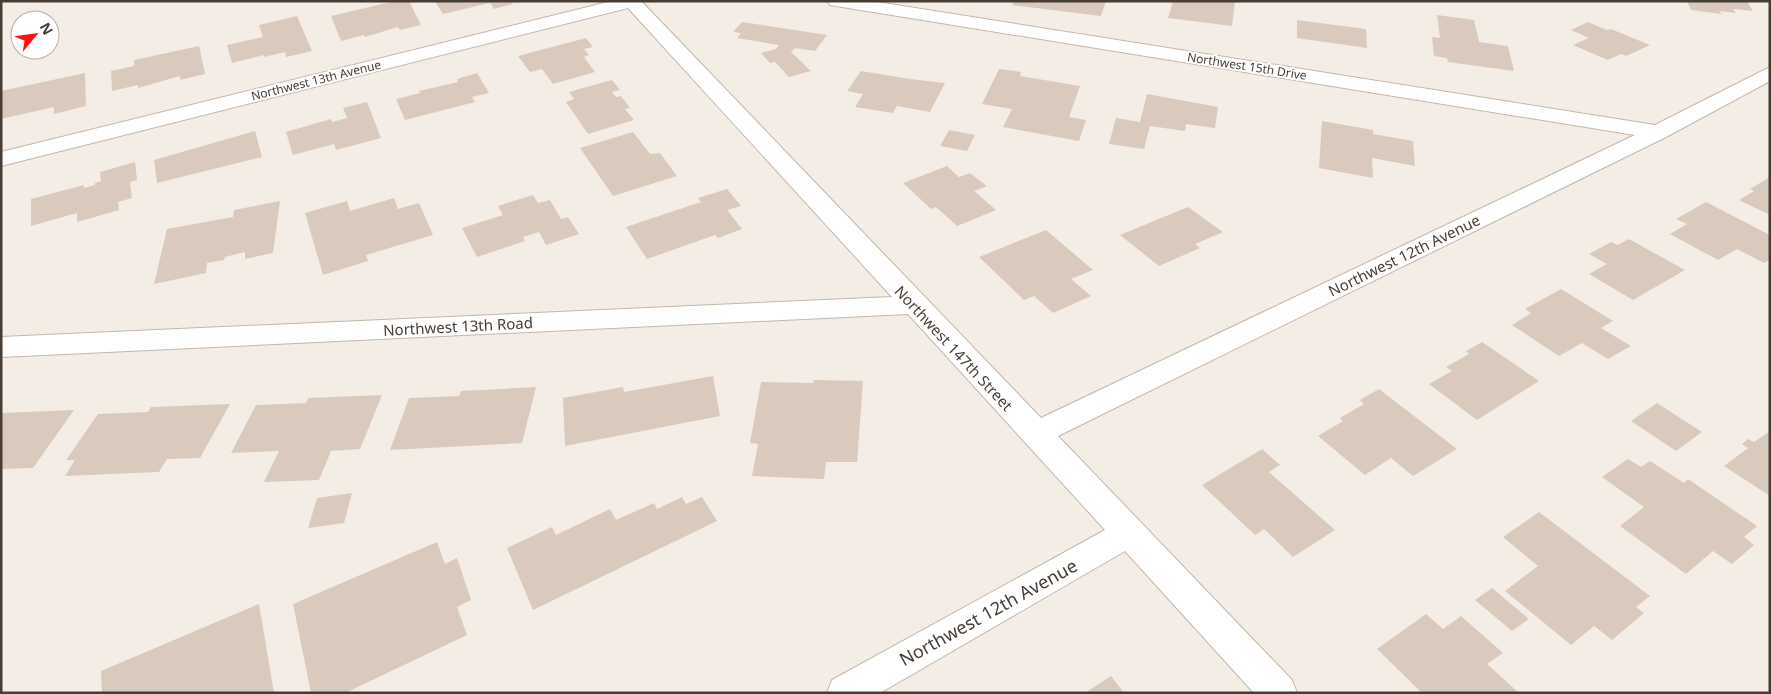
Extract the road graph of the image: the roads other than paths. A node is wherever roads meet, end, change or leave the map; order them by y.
1 (836, 1) edge
2 (631, 2) edge
3 (1770, 72) edge
4 (1658, 132) junction
5 (1, 159) edge
6 (914, 306) junction
7 (1, 347) edge
8 (1036, 434) junction
9 (1130, 532) junction
10 (845, 693) edge
11 (1280, 693) edge

1 - 4 street, Northwest 15th Drive
2 - 5 street, Northwest 13th Avenue
2 - 6 street, Northwest 147th Street
3 - 4 street, Northwest 12th Avenue
4 - 8 street, Northwest 12th Avenue
6 - 7 street, Northwest 13th Road
6 - 8 street, Northwest 147th Street
8 - 9 street, Northwest 147th Street
9 - 10 street, Northwest 12th Avenue
9 - 11 street, Northwest 147th Street

